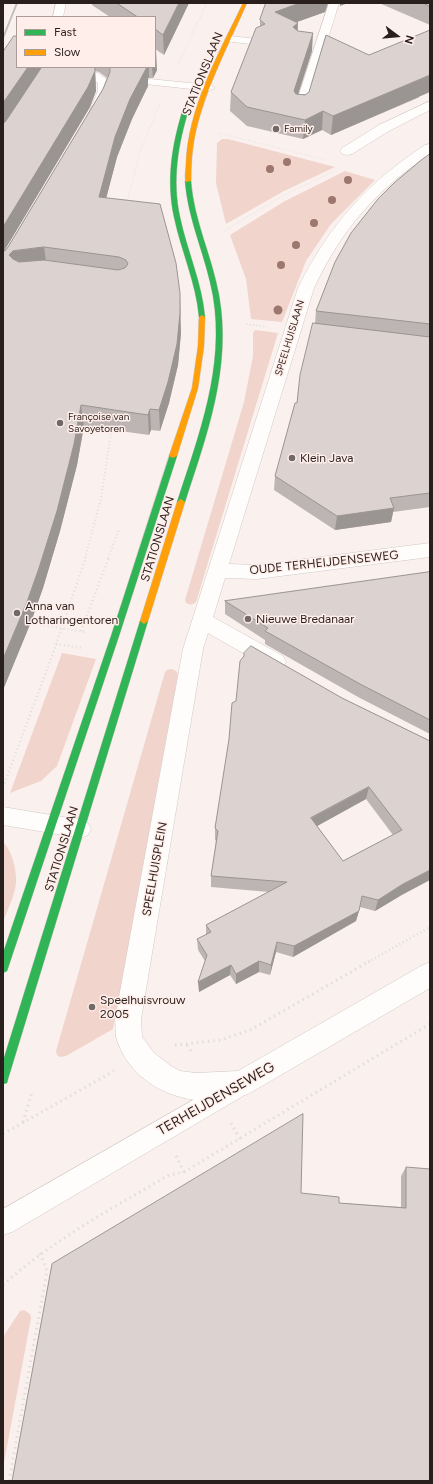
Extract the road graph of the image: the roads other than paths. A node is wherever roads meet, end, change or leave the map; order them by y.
1 (61, 3) edge
2 (246, 3) edge
3 (334, 3) edge
4 (58, 16) edge
5 (230, 39) junction
6 (258, 42) edge
7 (305, 46) edge
8 (320, 47) junction
9 (57, 71) edge
10 (150, 82) dead end
11 (197, 83) junction
12 (209, 88) junction
13 (430, 105) edge
14 (300, 110) edge
15 (89, 121) edge
16 (430, 148) edge
17 (347, 151) dead end
18 (430, 550) edge
19 (217, 571) junction
20 (202, 620) junction
21 (290, 670) edge
22 (3, 816) edge
23 (51, 824) junction
24 (81, 829) junction
25 (3, 968) edge
26 (430, 974) edge
27 (3, 1079) edge
28 (241, 1084) junction
29 (3, 1223) edge

1 - 4 lane
2 - 5 main road, STATIONSLAAN
3 - 8 lane
5 - 6 lane
5 - 12 main road, STATIONSLAAN
7 - 8 lane
8 - 14 lane
9 - 15 lane
10 - 11 lane
11 - 12 lane
11 - 23 main road, STATIONSLAAN
12 - 24 main road, STATIONSLAAN
13 - 17 street
16 - 19 street, SPEELHUISLAAN
18 - 19 street, OUDE TERHEIJDENSEWEG
19 - 20 street, SPEELHUISPLEIN
20 - 21 street
20 - 28 street, SPEELHUISPLEIN
22 - 23 lane
23 - 24 lane
23 - 25 main road, STATIONSLAAN
24 - 27 main road, STATIONSLAAN
26 - 28 street, TERHEIJDENSEWEG
28 - 29 lane, TERHEIJDENSEWEG

